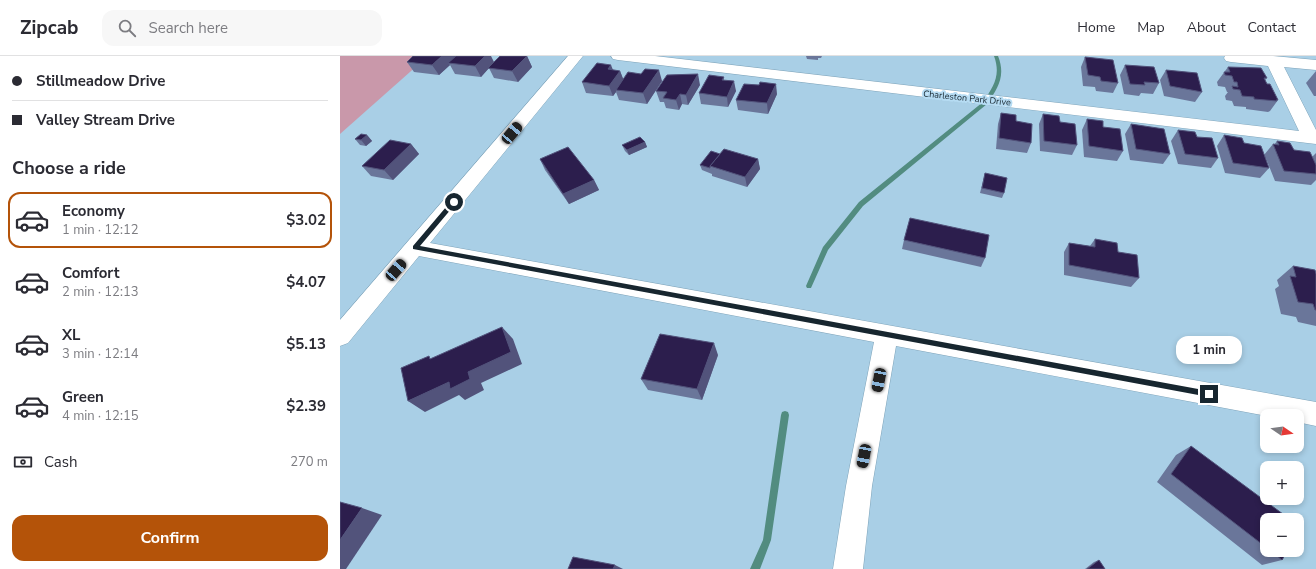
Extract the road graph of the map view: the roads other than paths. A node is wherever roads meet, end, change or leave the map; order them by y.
1 (576, 56) edge
2 (618, 56) edge
3 (1231, 58) dead end
4 (679, 59) edge
5 (1273, 61) junction
6 (1316, 65) edge
7 (1314, 137) edge
8 (415, 248) junction
9 (887, 335) junction
10 (340, 336) edge
11 (1316, 414) edge
12 (848, 569) edge

1 - 8 street
2 - 4 street, Charleston Park Drive
3 - 5 street
4 - 7 street, Charleston Park Drive
5 - 6 street
5 - 7 street
8 - 9 street
8 - 10 street
9 - 11 street
9 - 12 street

